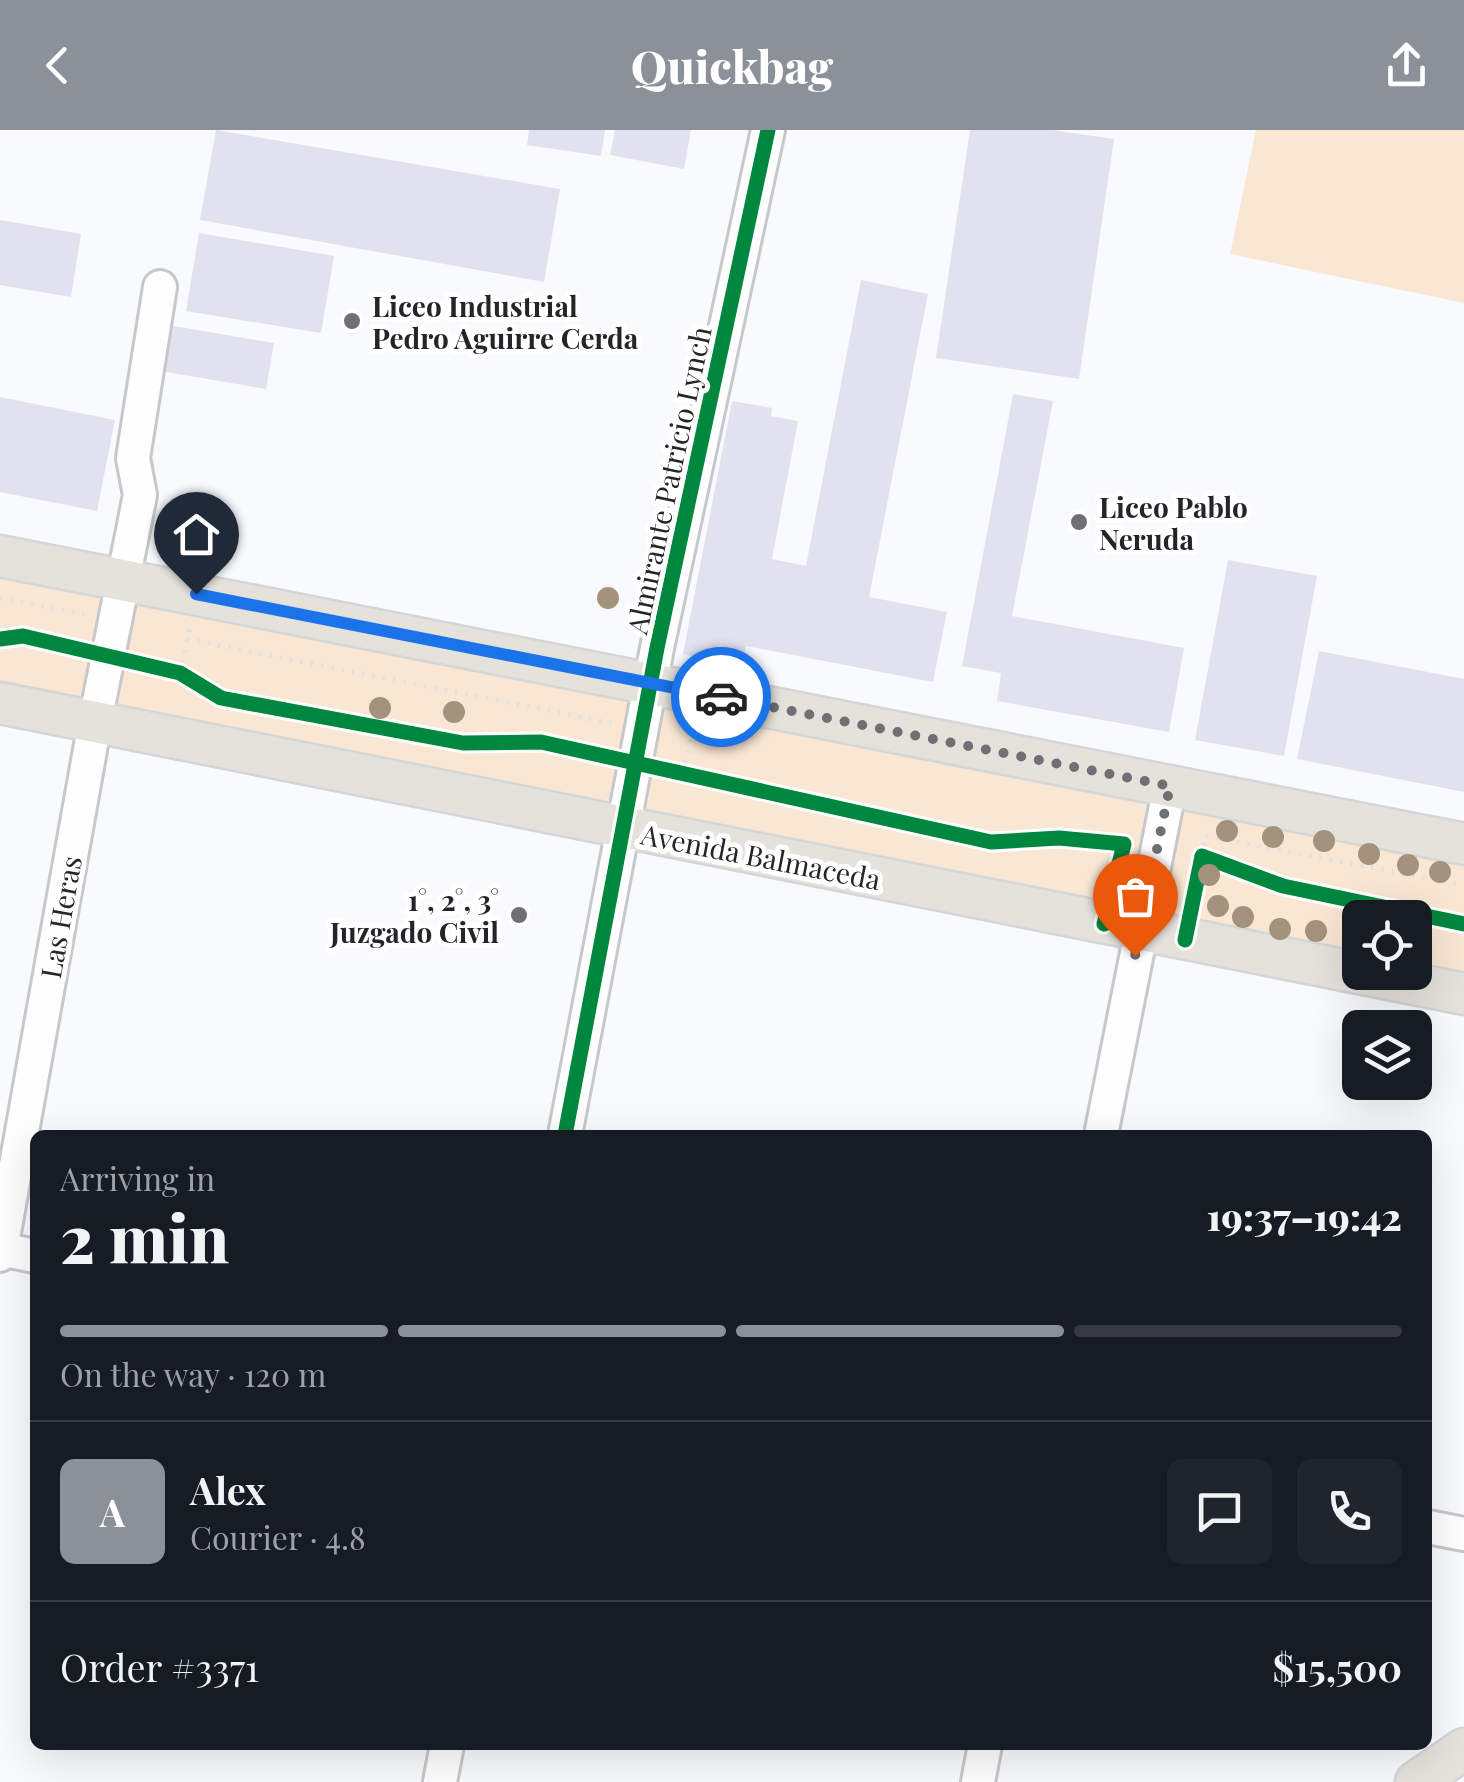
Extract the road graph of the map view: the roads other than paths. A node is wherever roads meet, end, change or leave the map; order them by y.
1 (768, 130) edge
2 (160, 287) dead end
3 (0, 556) edge
4 (122, 580) junction
5 (651, 683) junction
6 (0, 703) edge
7 (94, 722) junction
8 (1170, 786) junction
9 (624, 829) junction
10 (1464, 844) edge
11 (1140, 931) junction
12 (1464, 994) edge
13 (566, 1130) edge
14 (1102, 1130) edge
15 (0, 1251) edge
16 (30, 1255) edge
17 (1432, 1528) edge
18 (1464, 1534) edge
19 (1464, 1749) edge
20 (446, 1750) edge
21 (984, 1750) edge
22 (440, 1782) edge
23 (978, 1782) edge
24 (1416, 1782) edge

1 - 5 street, Almirante Patricio Lynch
2 - 4 street, Las Heras
3 - 4 main road
4 - 5 main road
4 - 7 street, Las Heras
5 - 8 main road
5 - 9 street, Almirante Patricio Lynch
6 - 7 main road, Avenida Balmaceda
7 - 9 main road, Avenida Balmaceda
7 - 15 street, Las Heras
8 - 10 main road
8 - 11 street
9 - 11 main road, Avenida Balmaceda
9 - 13 street, Almirante Patricio Lynch
11 - 12 main road, Avenida Balmaceda
11 - 14 street
15 - 16 street
17 - 18 street
19 - 24 main road
20 - 22 street
21 - 23 street

